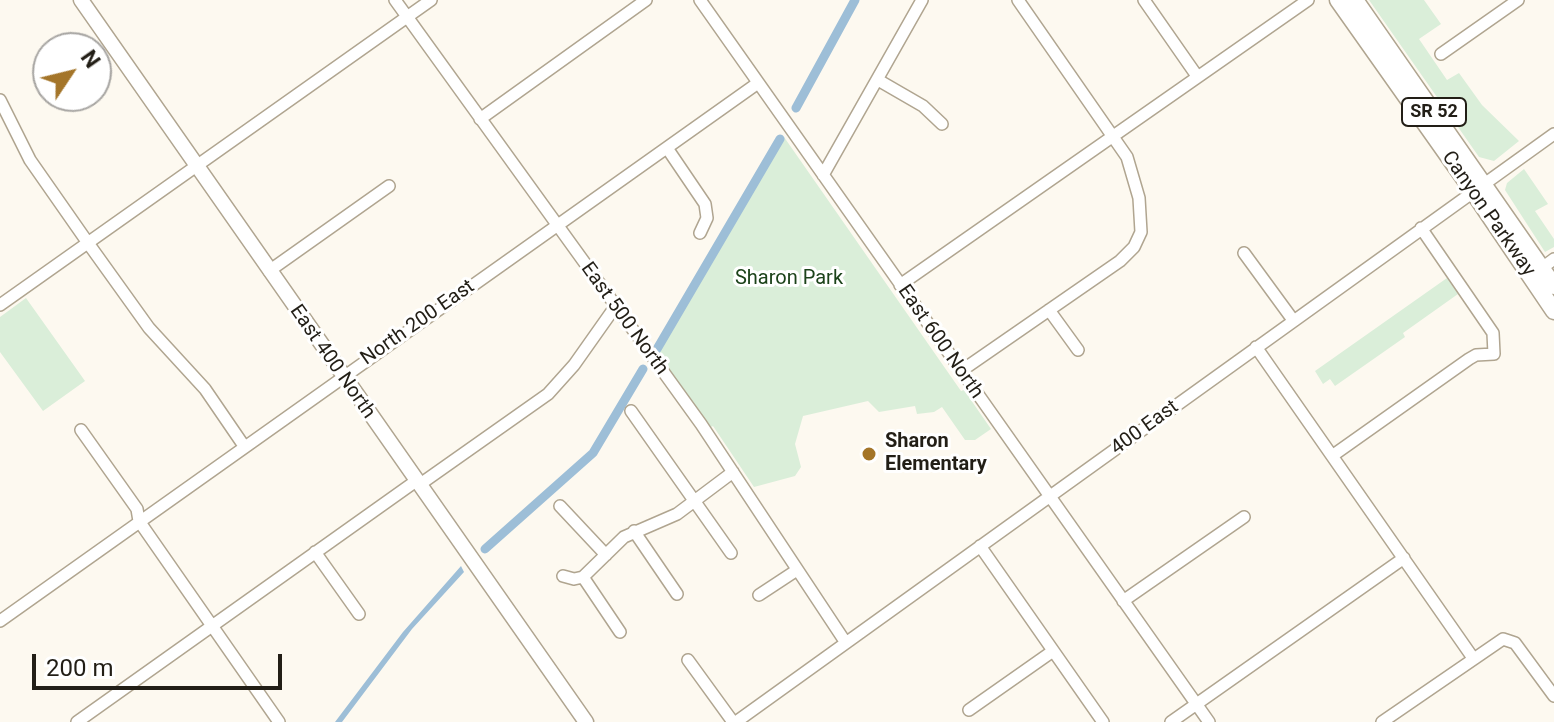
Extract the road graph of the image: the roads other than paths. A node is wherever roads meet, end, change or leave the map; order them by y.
1 (81, 0) edge
2 (395, 0) edge
3 (431, 0) edge
4 (646, 0) edge
5 (700, 0) edge
6 (922, 0) edge
7 (1018, 0) edge
8 (1144, 0) edge
9 (1308, 0) edge
10 (1338, 0) edge
11 (1355, 0) edge
12 (1518, 0) edge
13 (407, 17) junction
14 (1441, 54) dead end
15 (1197, 76) junction
16 (878, 80) junction
17 (758, 83) junction
18 (0, 100) edge
19 (480, 119) junction
20 (942, 124) dead end
21 (1554, 134) edge
22 (1112, 136) junction
23 (667, 148) junction
24 (197, 167) junction
25 (823, 175) junction
26 (389, 186) dead end
27 (1478, 187) junction
28 (555, 225) junction
29 (1421, 228) junction
30 (700, 233) dead end
31 (88, 243) junction
32 (1244, 253) dead end
33 (1548, 263) edge
34 (269, 271) junction
35 (900, 285) junction
36 (1554, 286) edge
37 (0, 305) edge
38 (615, 307) junction
39 (1049, 310) junction
40 (1554, 311) edge
41 (1293, 320) junction
42 (1256, 347) junction
43 (1078, 350) dead end
44 (961, 371) junction
45 (343, 377) junction
46 (631, 411) dead end
47 (81, 430) dead end
48 (244, 446) junction
49 (1332, 456) junction
50 (733, 472) junction
51 (417, 483) junction
52 (1049, 497) junction
53 (694, 502) junction
54 (560, 506) dead end
55 (1244, 517) dead end
56 (139, 521) junction
57 (634, 531) junction
58 (980, 546) junction
59 (315, 552) junction
60 (731, 553) dead end
61 (606, 555) junction
62 (1404, 558) junction
63 (797, 570) junction
64 (563, 576) dead end
65 (583, 577) junction
66 (677, 594) dead end
67 (759, 595) dead end
68 (1123, 601) junction
69 (359, 614) dead end
70 (0, 621) edge
71 (213, 625) junction
72 (620, 632) dead end
73 (846, 643) junction
74 (1053, 651) junction
75 (1473, 658) junction
76 (688, 660) dead end
77 (1554, 696) edge
78 (1196, 704) junction
79 (969, 710) dead end
80 (77, 722) edge
81 (279, 722) edge
82 (586, 722) edge
83 (734, 722) edge
84 (1103, 722) edge
85 (1171, 722) edge
86 (1209, 722) edge
87 (1382, 722) edge

1 - 24 main road, East 400 North
2 - 13 street, East 500 North
3 - 13 street
4 - 19 street
5 - 17 street, East 600 North
6 - 16 street
7 - 22 street
8 - 15 street
9 - 15 street
10 - 27 highway, Canyon Parkway / SR 52
11 - 27 highway, Canyon Parkway / SR 52
12 - 14 street
13 - 19 street, East 500 North
13 - 24 street
15 - 22 street
16 - 20 street
16 - 25 street
17 - 23 street, North 200 East
17 - 25 street, East 600 North
18 - 31 street
19 - 28 street, East 500 North
21 - 27 street, 400 East
22 - 35 street
22 - 39 street
23 - 28 street, North 200 East
23 - 30 street
24 - 31 street
24 - 34 main road, East 400 North
25 - 35 street, East 600 North
26 - 34 street
27 - 29 street, 400 East
27 - 33 highway, Canyon Parkway / SR 52
27 - 40 highway, Canyon Parkway / SR 52
28 - 38 street, East 500 North
28 - 45 street, North 200 East
29 - 41 street, 400 East
29 - 49 street
31 - 37 street
31 - 48 street
32 - 41 street
33 - 36 highway, Canyon Parkway / SR 52
34 - 45 main road, East 400 North
35 - 44 street, East 600 North
38 - 50 street, East 500 North
38 - 51 street
39 - 43 street
39 - 44 street
41 - 42 street, 400 East
42 - 49 street
42 - 52 street, 400 East
44 - 52 street, East 600 North
45 - 48 street, North 200 East
45 - 51 main road, East 400 North
46 - 53 street
47 - 56 street
48 - 56 street, North 200 East
49 - 62 street
50 - 53 street
50 - 63 street, East 500 North
51 - 59 street
51 - 82 main road, East 400 North
52 - 58 street, 400 East
52 - 68 street, East 600 North
53 - 57 street
53 - 60 street
54 - 61 street
55 - 68 street
56 - 70 street, North 200 East
56 - 71 street
57 - 61 street
57 - 66 street
58 - 73 street, 400 East
58 - 74 street
59 - 69 street
59 - 71 street
61 - 65 street
62 - 75 street
62 - 78 street
63 - 67 street
63 - 73 street, East 500 North
64 - 65 street
65 - 72 street
68 - 78 street, East 600 North
71 - 80 street
71 - 81 street
73 - 83 street, 400 East
74 - 79 street
74 - 84 street
75 - 77 street
75 - 87 street
76 - 83 street
78 - 85 street
78 - 86 street, East 600 North

